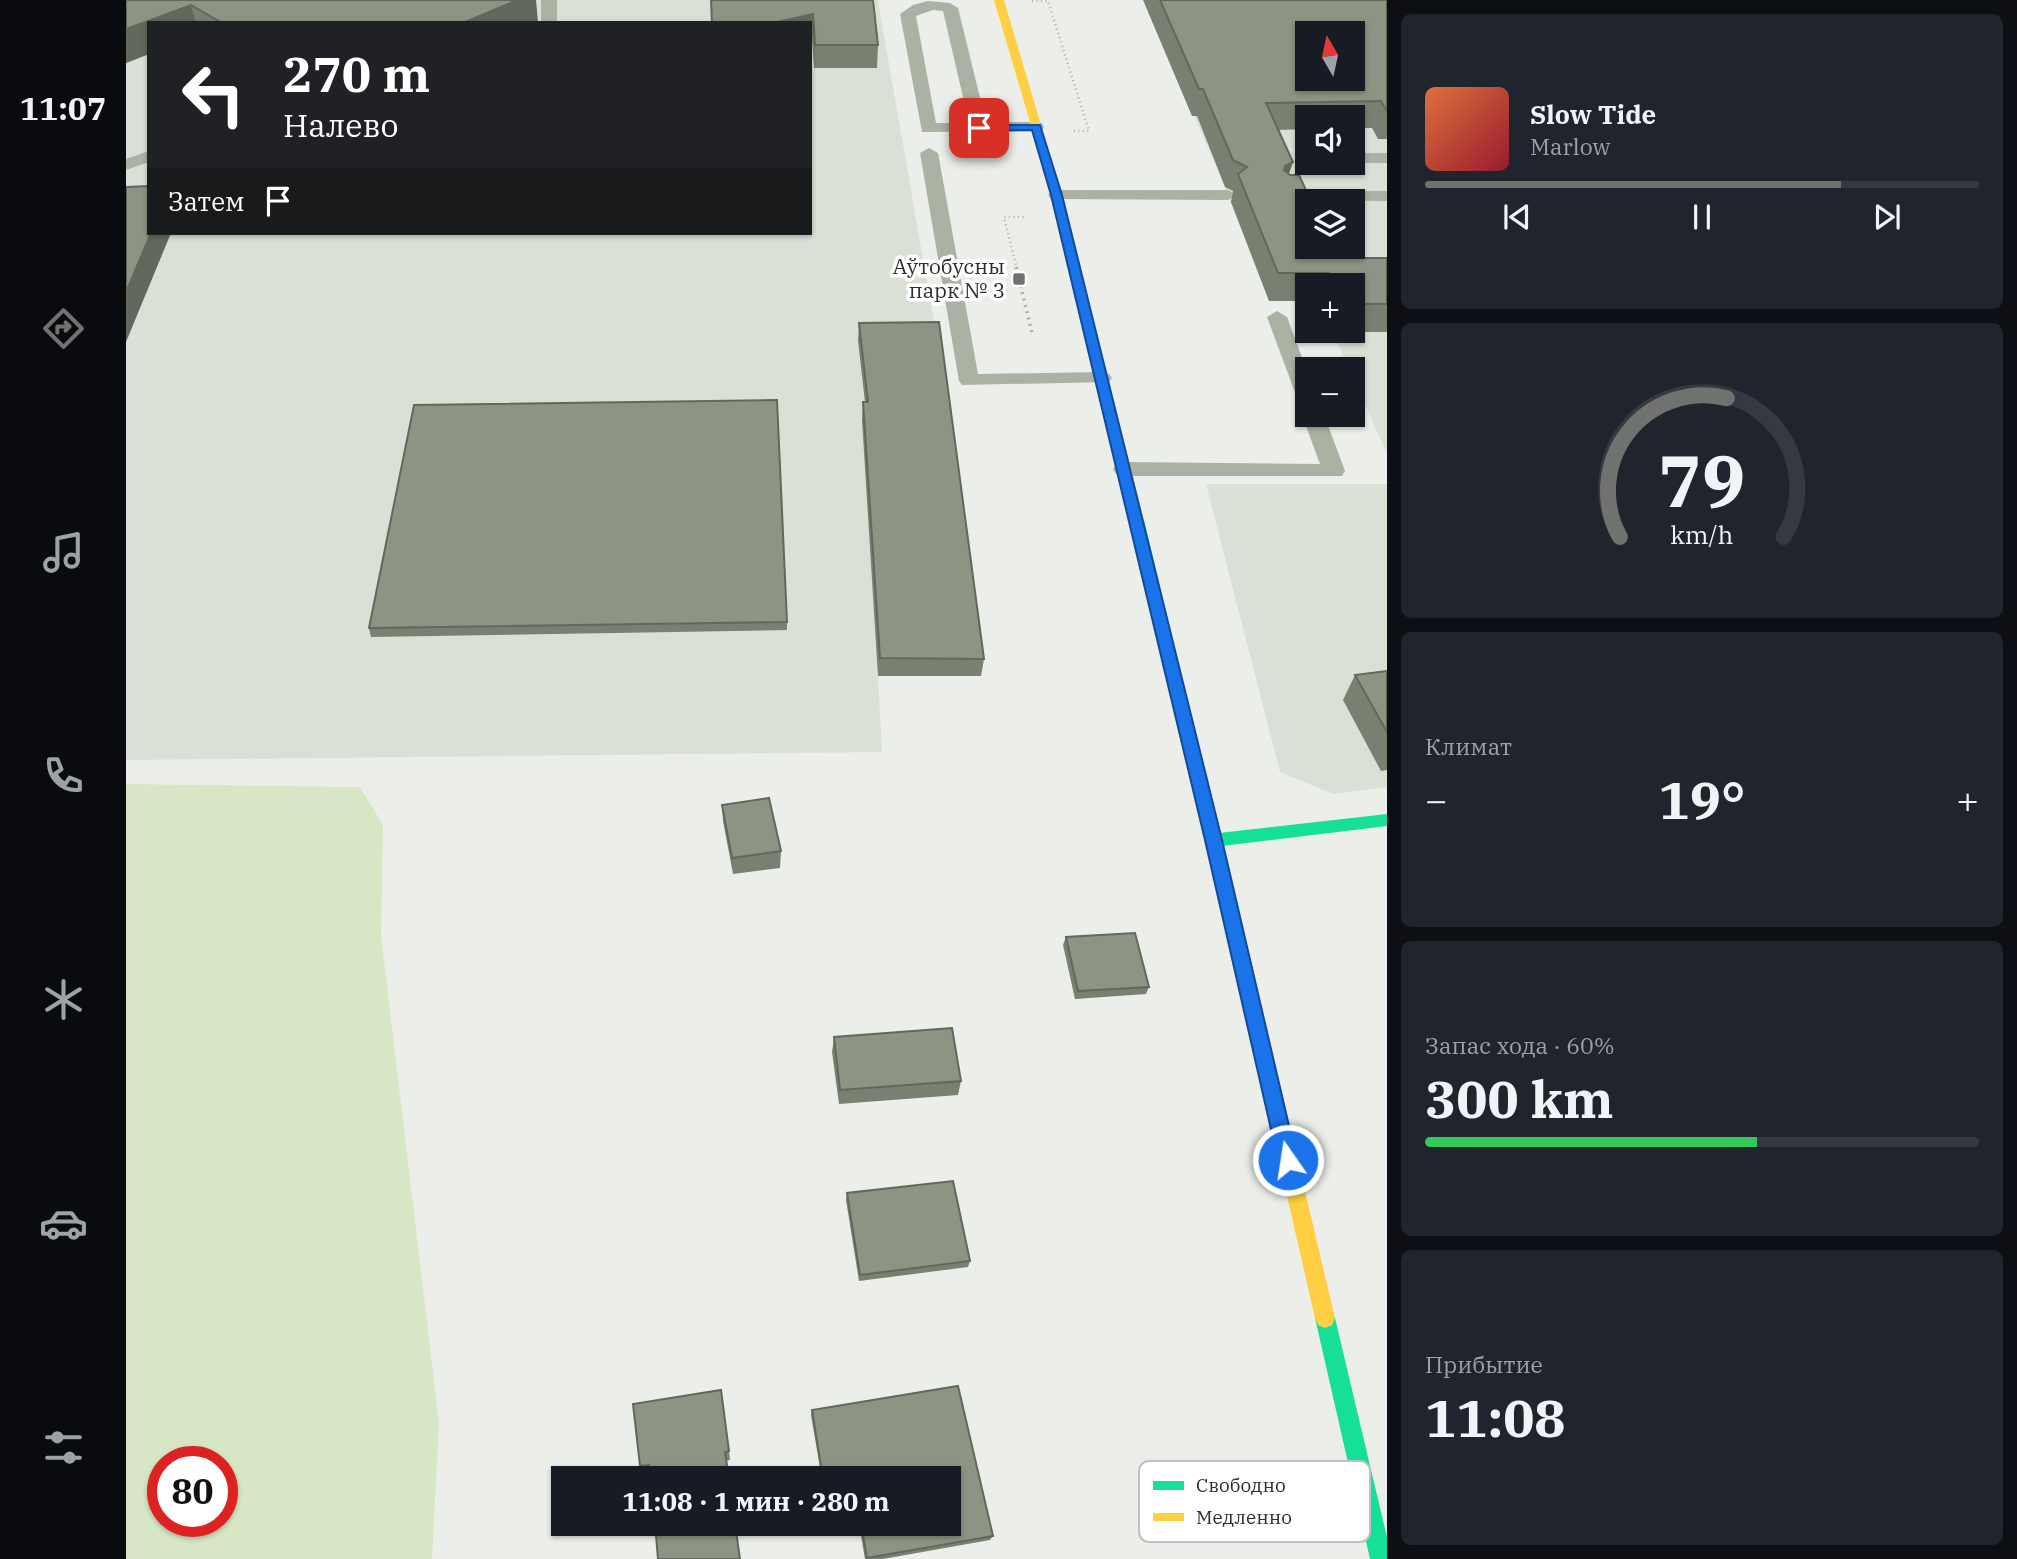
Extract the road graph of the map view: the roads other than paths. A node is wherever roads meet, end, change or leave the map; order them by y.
1 (549, 0) edge
2 (999, 0) edge
3 (549, 21) edge
4 (1036, 127) junction
5 (979, 128) junction
6 (929, 153) dead end
7 (147, 157) edge
8 (1365, 158) edge
9 (1387, 158) edge
10 (126, 165) edge
11 (1057, 195) junction
12 (1228, 195) dead end
13 (1287, 196) edge
14 (1387, 196) edge
15 (1277, 317) dead end
16 (1295, 366) edge
17 (1102, 378) junction
18 (1318, 427) edge
19 (1124, 469) junction
20 (1387, 820) edge
21 (1213, 840) junction
22 (1358, 1461) edge
23 (1370, 1512) edge
24 (1381, 1559) edge

1 - 3 lane
2 - 4 main road
4 - 5 lane
4 - 11 main road
5 - 5 lane
6 - 17 lane
7 - 10 lane
8 - 9 lane
11 - 12 lane
11 - 17 main road
13 - 14 lane
15 - 16 lane
17 - 19 main road
18 - 19 lane
19 - 21 main road
20 - 21 main road
21 - 22 main road
23 - 24 main road

